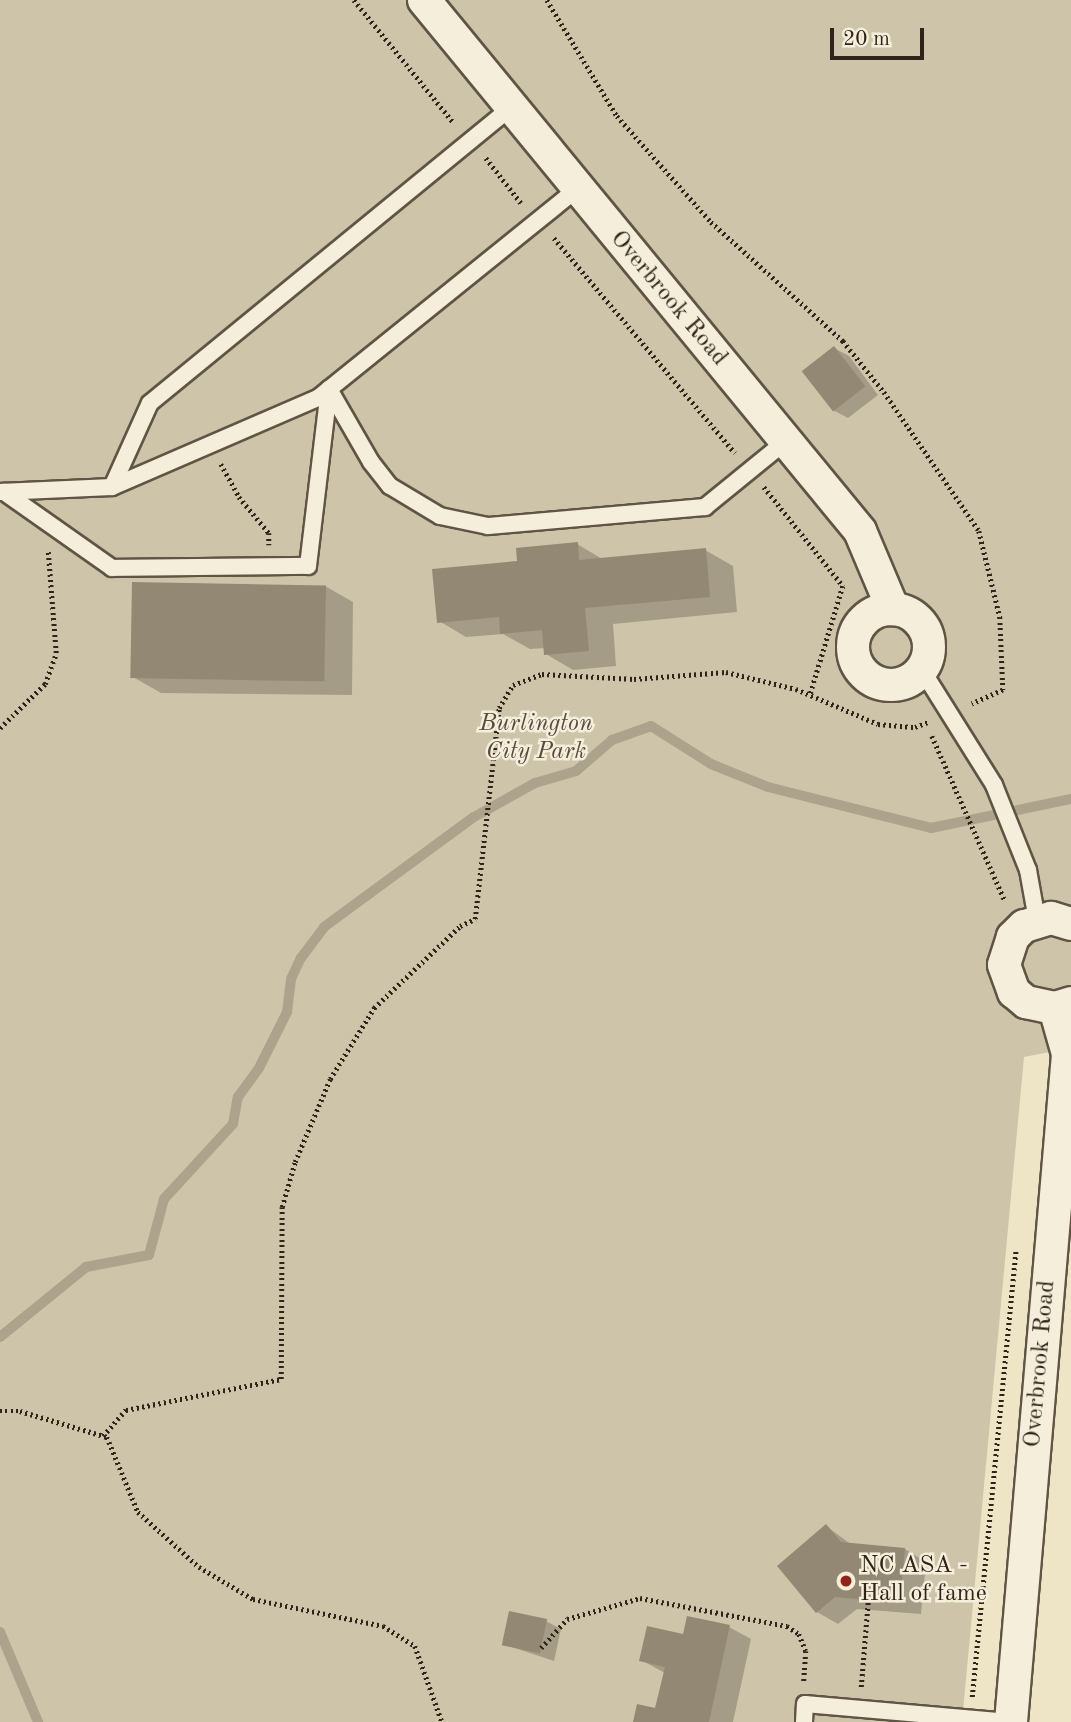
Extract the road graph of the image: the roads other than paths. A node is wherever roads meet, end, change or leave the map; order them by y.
1 (424, 0) edge
2 (510, 108) junction
3 (577, 189) junction
4 (329, 389) junction
5 (786, 441) junction
6 (112, 487) junction
7 (2, 492) edge
8 (893, 609) junction
9 (922, 670) junction
10 (1023, 916) junction
11 (1071, 924) edge
12 (1063, 1005) edge
13 (1069, 1052) edge
14 (804, 1722) edge
15 (1010, 1722) edge

1 - 2 street, Overbrook Road
2 - 3 street, Overbrook Road
2 - 6 lane
3 - 4 lane
3 - 5 street, Overbrook Road
4 - 5 lane
4 - 6 lane
4 - 7 lane
5 - 8 street, Overbrook Road
6 - 7 lane
8 - 9 street
8 - 9 street
9 - 10 lane
10 - 11 street
10 - 12 street, Overbrook Road
12 - 13 street, Overbrook Road
13 - 15 street, Overbrook Road
14 - 15 lane

